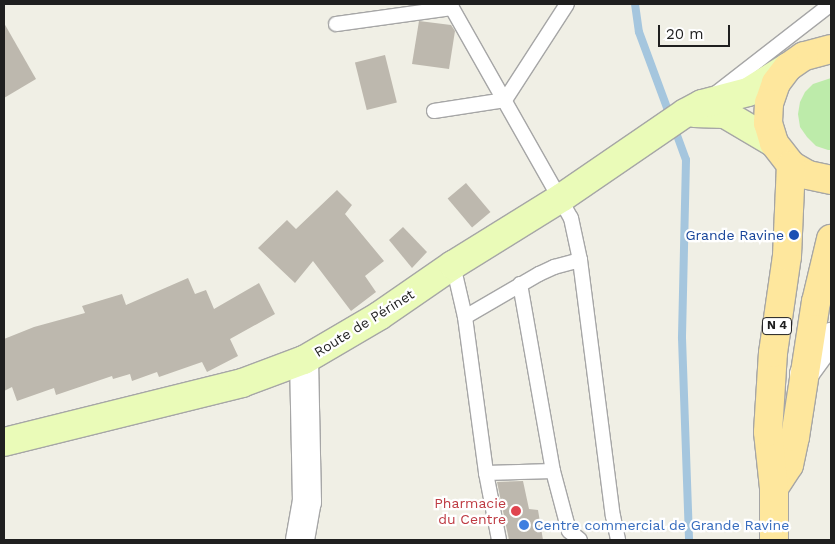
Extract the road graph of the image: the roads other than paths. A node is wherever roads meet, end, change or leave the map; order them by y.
1 (567, 4) edge
2 (831, 4) edge
3 (336, 24) dead end
4 (828, 47) edge
5 (788, 67) junction
6 (505, 100) junction
7 (434, 111) dead end
8 (689, 111) junction
9 (774, 143) junction
10 (791, 165) junction
11 (831, 180) edge
12 (560, 198) junction
13 (831, 239) edge
14 (580, 260) junction
15 (453, 265) junction
16 (520, 284) junction
17 (465, 317) junction
18 (831, 337) edge
19 (304, 360) junction
20 (804, 374) junction
21 (4, 442) edge
22 (553, 472) junction
23 (486, 473) junction
24 (774, 488) junction
25 (300, 540) edge
26 (499, 540) edge
27 (580, 540) edge
28 (618, 540) edge
29 (774, 540) edge

1 - 6 lane
2 - 8 lane
3 - 6 lane
4 - 5 main road
5 - 8 main road, Route de Périnet
5 - 9 main road
6 - 7 lane
6 - 12 lane
8 - 9 main road
8 - 12 main road, Route de Périnet
9 - 10 main road
10 - 11 main road
10 - 24 main road, N 4
12 - 14 lane
12 - 15 main road, Route de Périnet
13 - 20 main road, N 4
14 - 16 lane
14 - 28 lane
15 - 17 lane
15 - 19 main road, Route de Périnet
16 - 17 lane
16 - 22 lane
17 - 23 lane
18 - 20 street
19 - 21 main road, Route de Périnet
19 - 25 street
20 - 24 main road, N 4
22 - 23 lane
22 - 27 lane
23 - 26 lane
24 - 29 main road, N 4

